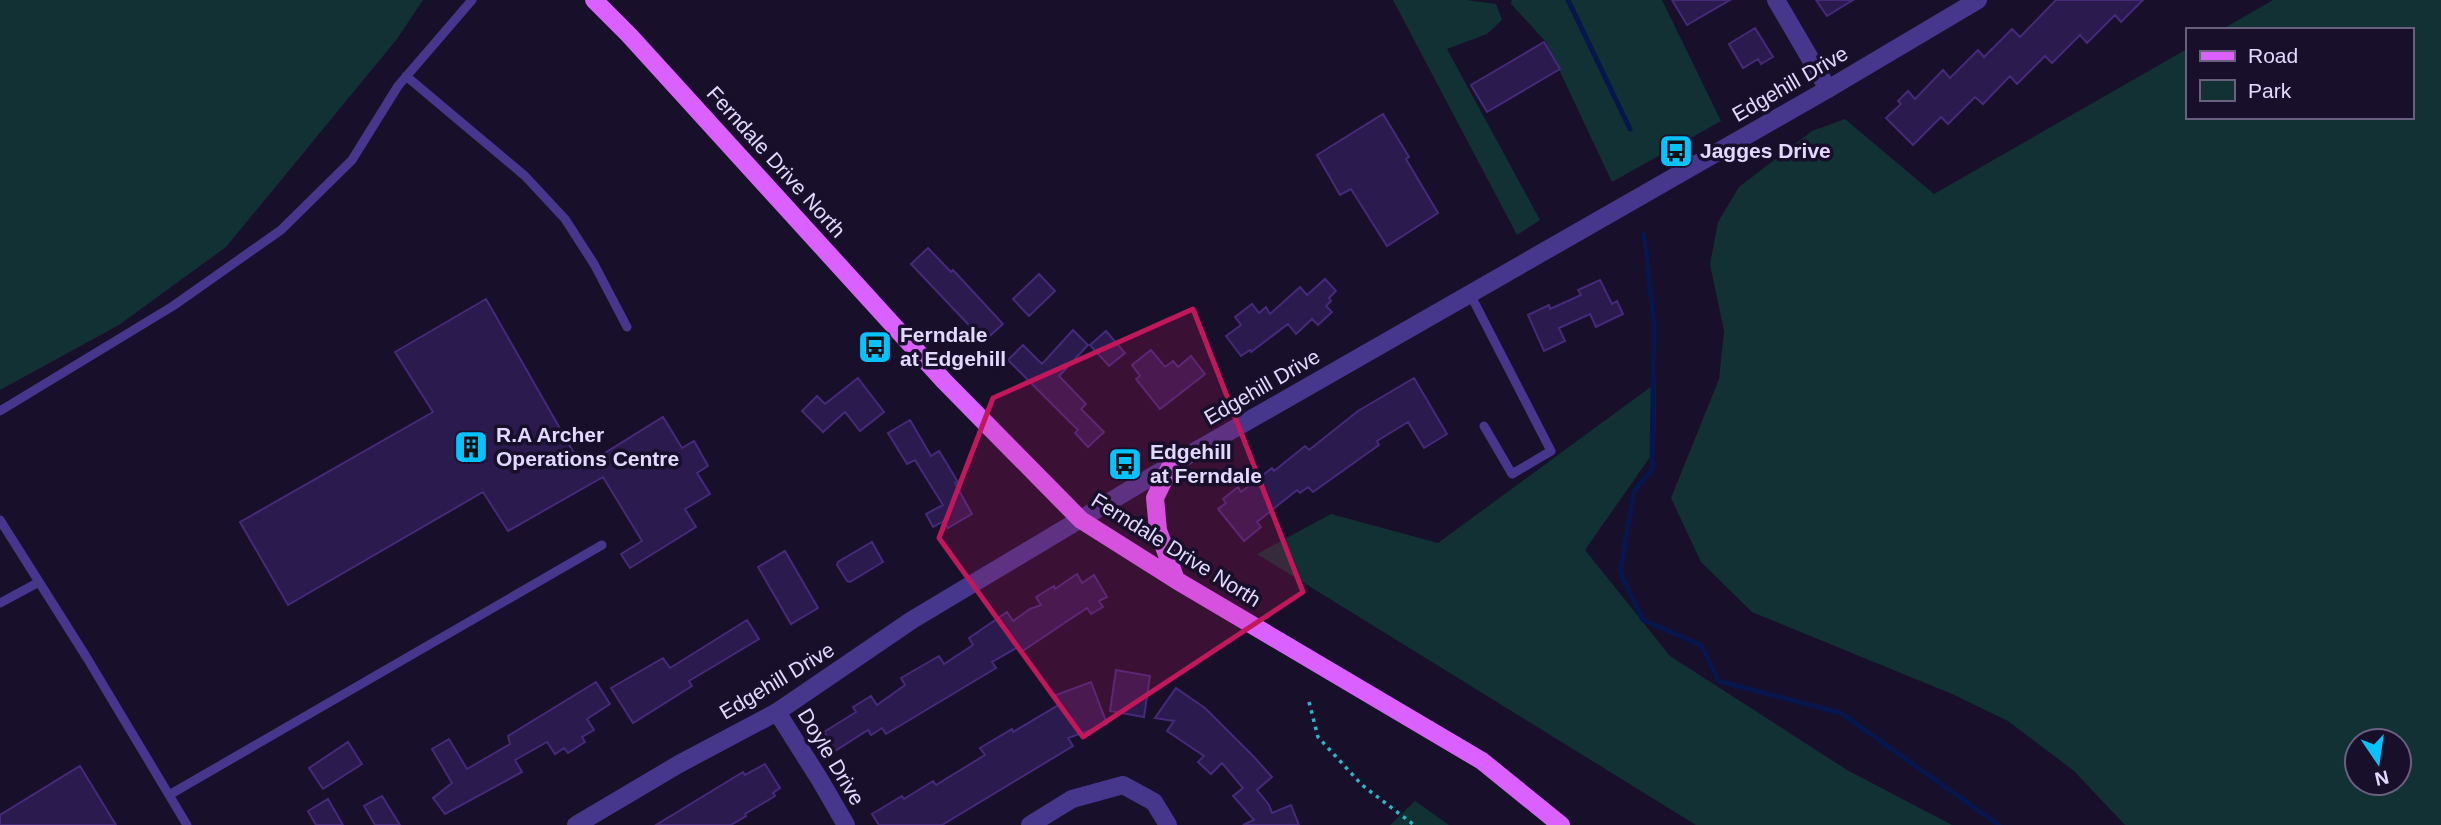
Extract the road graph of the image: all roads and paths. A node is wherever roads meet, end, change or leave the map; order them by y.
1 (472, 0) edge
2 (594, 0) edge
3 (1776, 0) edge
4 (1978, 0) edge
5 (406, 76) junction
6 (1829, 89) junction
7 (1470, 294) junction
8 (627, 327) dead end
9 (0, 411) edge
10 (1484, 426) dead end
11 (1171, 465) junction
12 (0, 520) edge
13 (1082, 520) junction
14 (602, 545) dead end
15 (1176, 580) junction
16 (39, 582) junction
17 (0, 603) edge
18 (1308, 702) dead end
19 (777, 712) junction
20 (169, 795) junction
21 (187, 825) edge
22 (576, 825) edge
23 (846, 825) edge
24 (1030, 825) edge
25 (1168, 825) edge
26 (1414, 825) edge
27 (1561, 825) edge

1 - 5 lane
2 - 13 main road, Ferndale Drive North
3 - 6 street
4 - 6 street, Edgehill Drive
5 - 8 lane
5 - 9 lane
6 - 7 street, Edgehill Drive
7 - 10 lane
7 - 11 street, Edgehill Drive
11 - 13 street, Edgehill Drive
11 - 15 main road
12 - 16 lane
13 - 15 main road, Ferndale Drive North
13 - 19 street, Edgehill Drive
14 - 20 lane
15 - 27 main road, Ferndale Drive North
16 - 17 lane
16 - 20 lane
18 - 26 path
19 - 22 street, Edgehill Drive
19 - 23 street, Doyle Drive
20 - 21 lane
24 - 25 street

